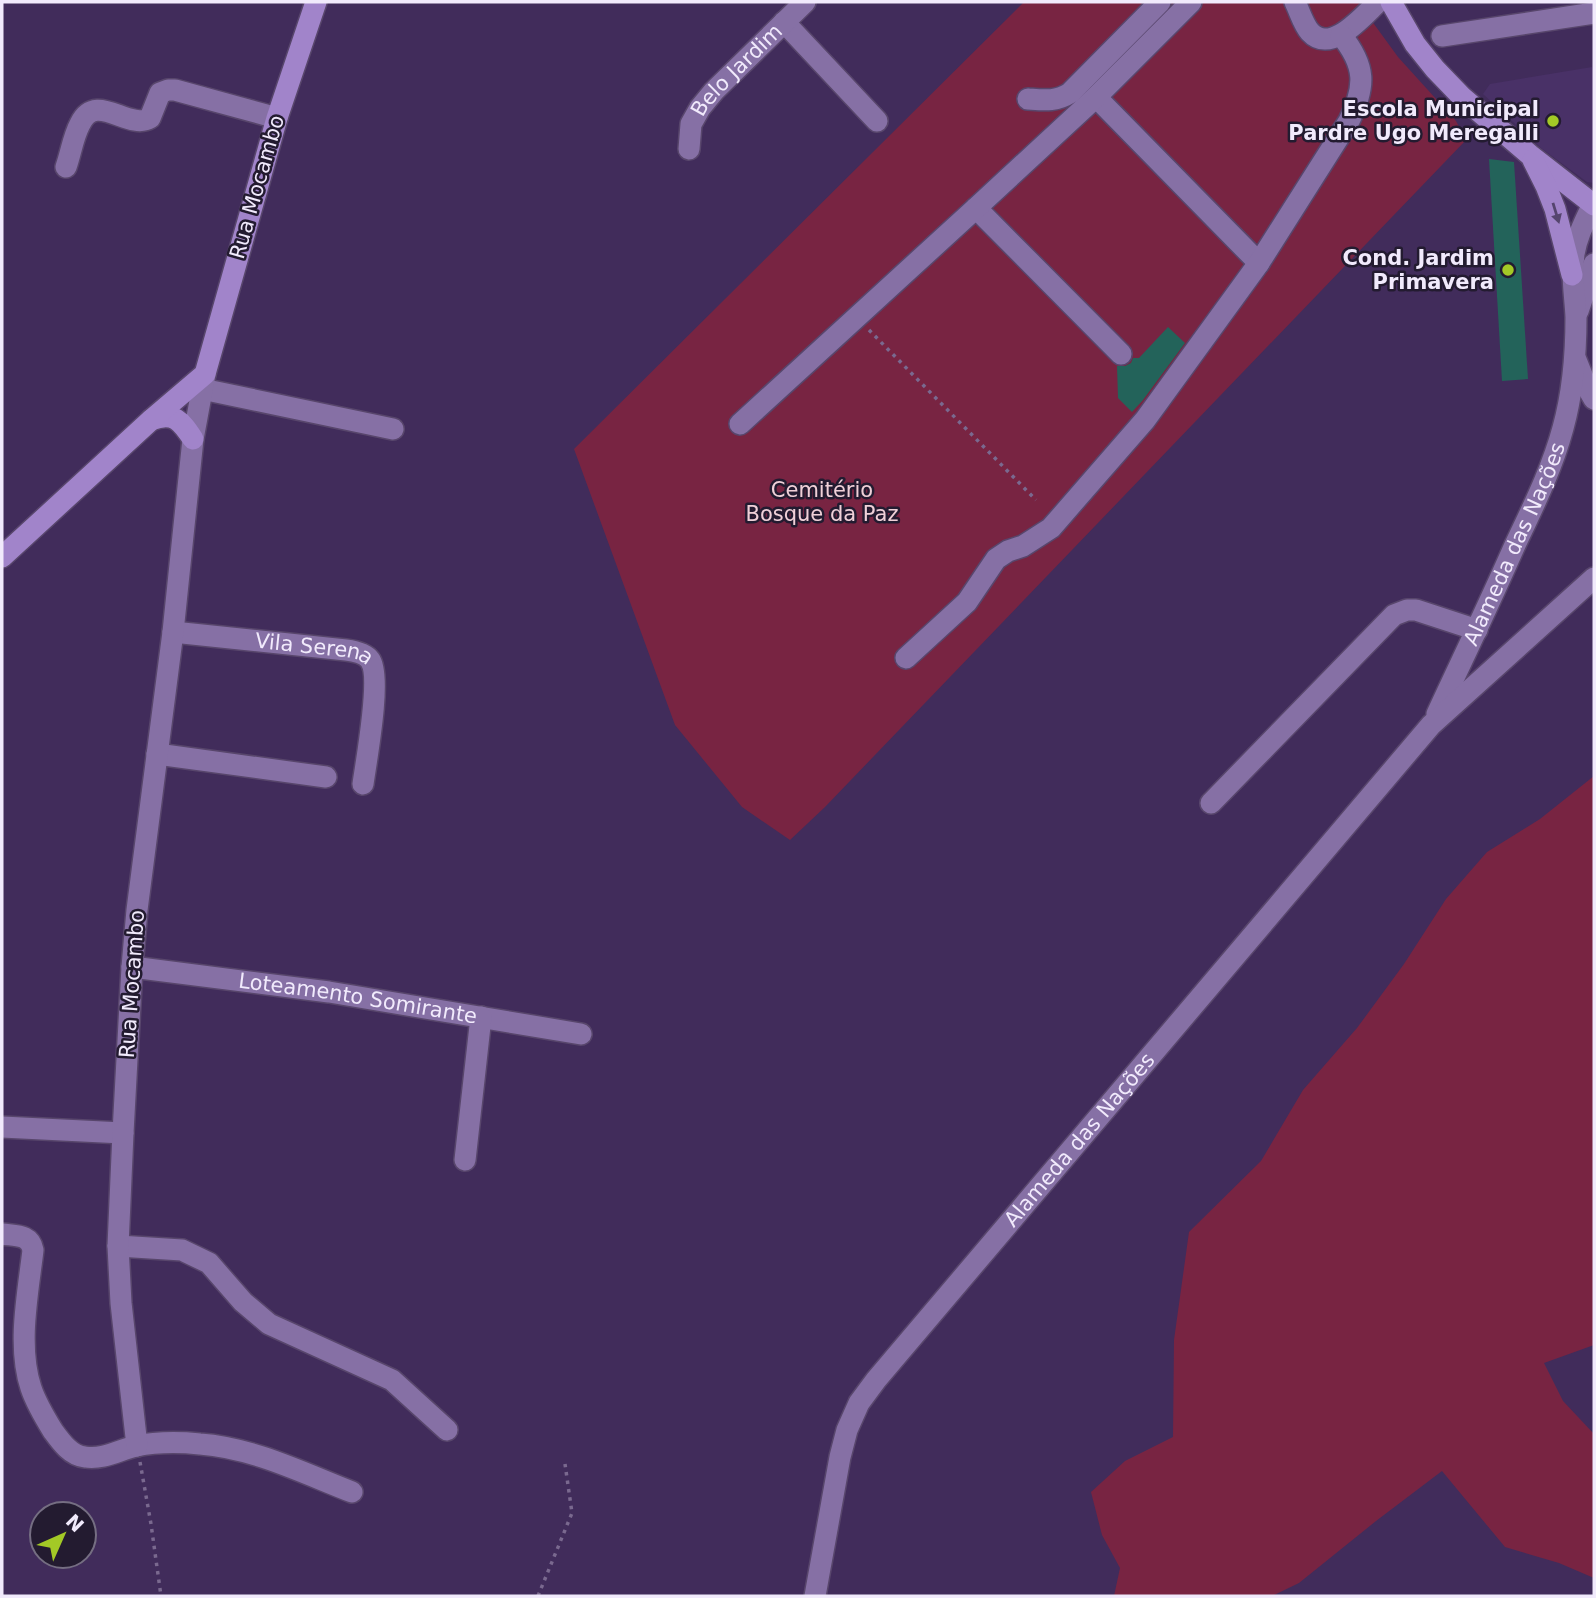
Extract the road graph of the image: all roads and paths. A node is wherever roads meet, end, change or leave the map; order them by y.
1 (316, 2) edge
2 (805, 2) edge
3 (1160, 2) edge
4 (1191, 2) edge
5 (1296, 2) edge
6 (1378, 2) edge
7 (1391, 2) edge
8 (1594, 13) edge
9 (784, 22) junction
10 (1341, 35) junction
11 (1442, 36) dead end
12 (1096, 97) junction
13 (1028, 99) dead end
14 (277, 118) junction
15 (877, 121) dead end
16 (689, 149) dead end
17 (1530, 155) junction
18 (66, 167) dead end
19 (1594, 205) edge
20 (976, 208) junction
21 (1259, 263) junction
22 (1594, 264) edge
23 (1572, 275) junction
24 (856, 316) junction
25 (1576, 316) junction
26 (1121, 354) dead end
27 (1574, 355) junction
28 (204, 382) junction
29 (1594, 399) edge
30 (152, 421) junction
31 (740, 424) dead end
32 (393, 429) dead end
33 (193, 439) junction
34 (1036, 500) dead end
35 (2, 557) edge
36 (1594, 578) edge
37 (1477, 630) junction
38 (173, 632) junction
39 (906, 657) dead end
40 (1431, 725) junction
41 (157, 754) junction
42 (326, 777) dead end
43 (363, 784) dead end
44 (1211, 803) dead end
45 (132, 967) junction
46 (481, 1017) junction
47 (581, 1034) dead end
48 (2, 1127) edge
49 (122, 1133) junction
50 (466, 1160) dead end
51 (2, 1234) edge
52 (118, 1246) junction
53 (447, 1430) dead end
54 (136, 1446) junction
55 (565, 1464) dead end
56 (352, 1492) dead end
57 (161, 1596) edge
58 (538, 1596) edge
59 (815, 1596) edge

1 - 14 main road, Rua Mocambo
2 - 9 street, Belo Jardim
3 - 13 street
4 - 12 street
5 - 10 street
6 - 10 street
7 - 17 main road
8 - 11 street
9 - 15 street
9 - 16 street, Belo Jardim
10 - 21 street
12 - 20 street
12 - 21 street
14 - 18 street
14 - 28 main road, Rua Mocambo
17 - 19 main road
17 -> 23 main road
19 - 23 street, Alameda das Nações
20 - 24 street
20 - 26 street
21 - 39 street
22 - 25 street, Alameda das Nações
23 - 25 street, Alameda das Nações
24 - 31 street
24 - 34 path
25 - 27 street, Alameda das Nações
27 - 29 street, Alameda das Nações
27 - 37 street, Alameda das Nações
28 - 30 main road
28 - 32 street
28 - 33 street, Rua Mocambo
30 - 33 main road
30 - 35 main road
33 - 38 street, Rua Mocambo
36 - 40 street, Alameda das Nações
37 - 40 street, Alameda das Nações
37 - 44 street
38 - 41 street, Rua Mocambo
38 - 43 street, Vila Serena
40 - 59 street, Alameda das Nações
41 - 42 street
41 - 45 street, Rua Mocambo
45 - 46 street, Loteamento Somirante
45 - 49 street, Rua Mocambo
46 - 47 street, Loteamento Somirante
46 - 50 street
48 - 49 street
49 - 52 street, Rua Mocambo
51 - 54 street
52 - 53 street
52 - 54 street, Rua Mocambo
54 - 56 street
54 - 57 path
55 - 58 path

